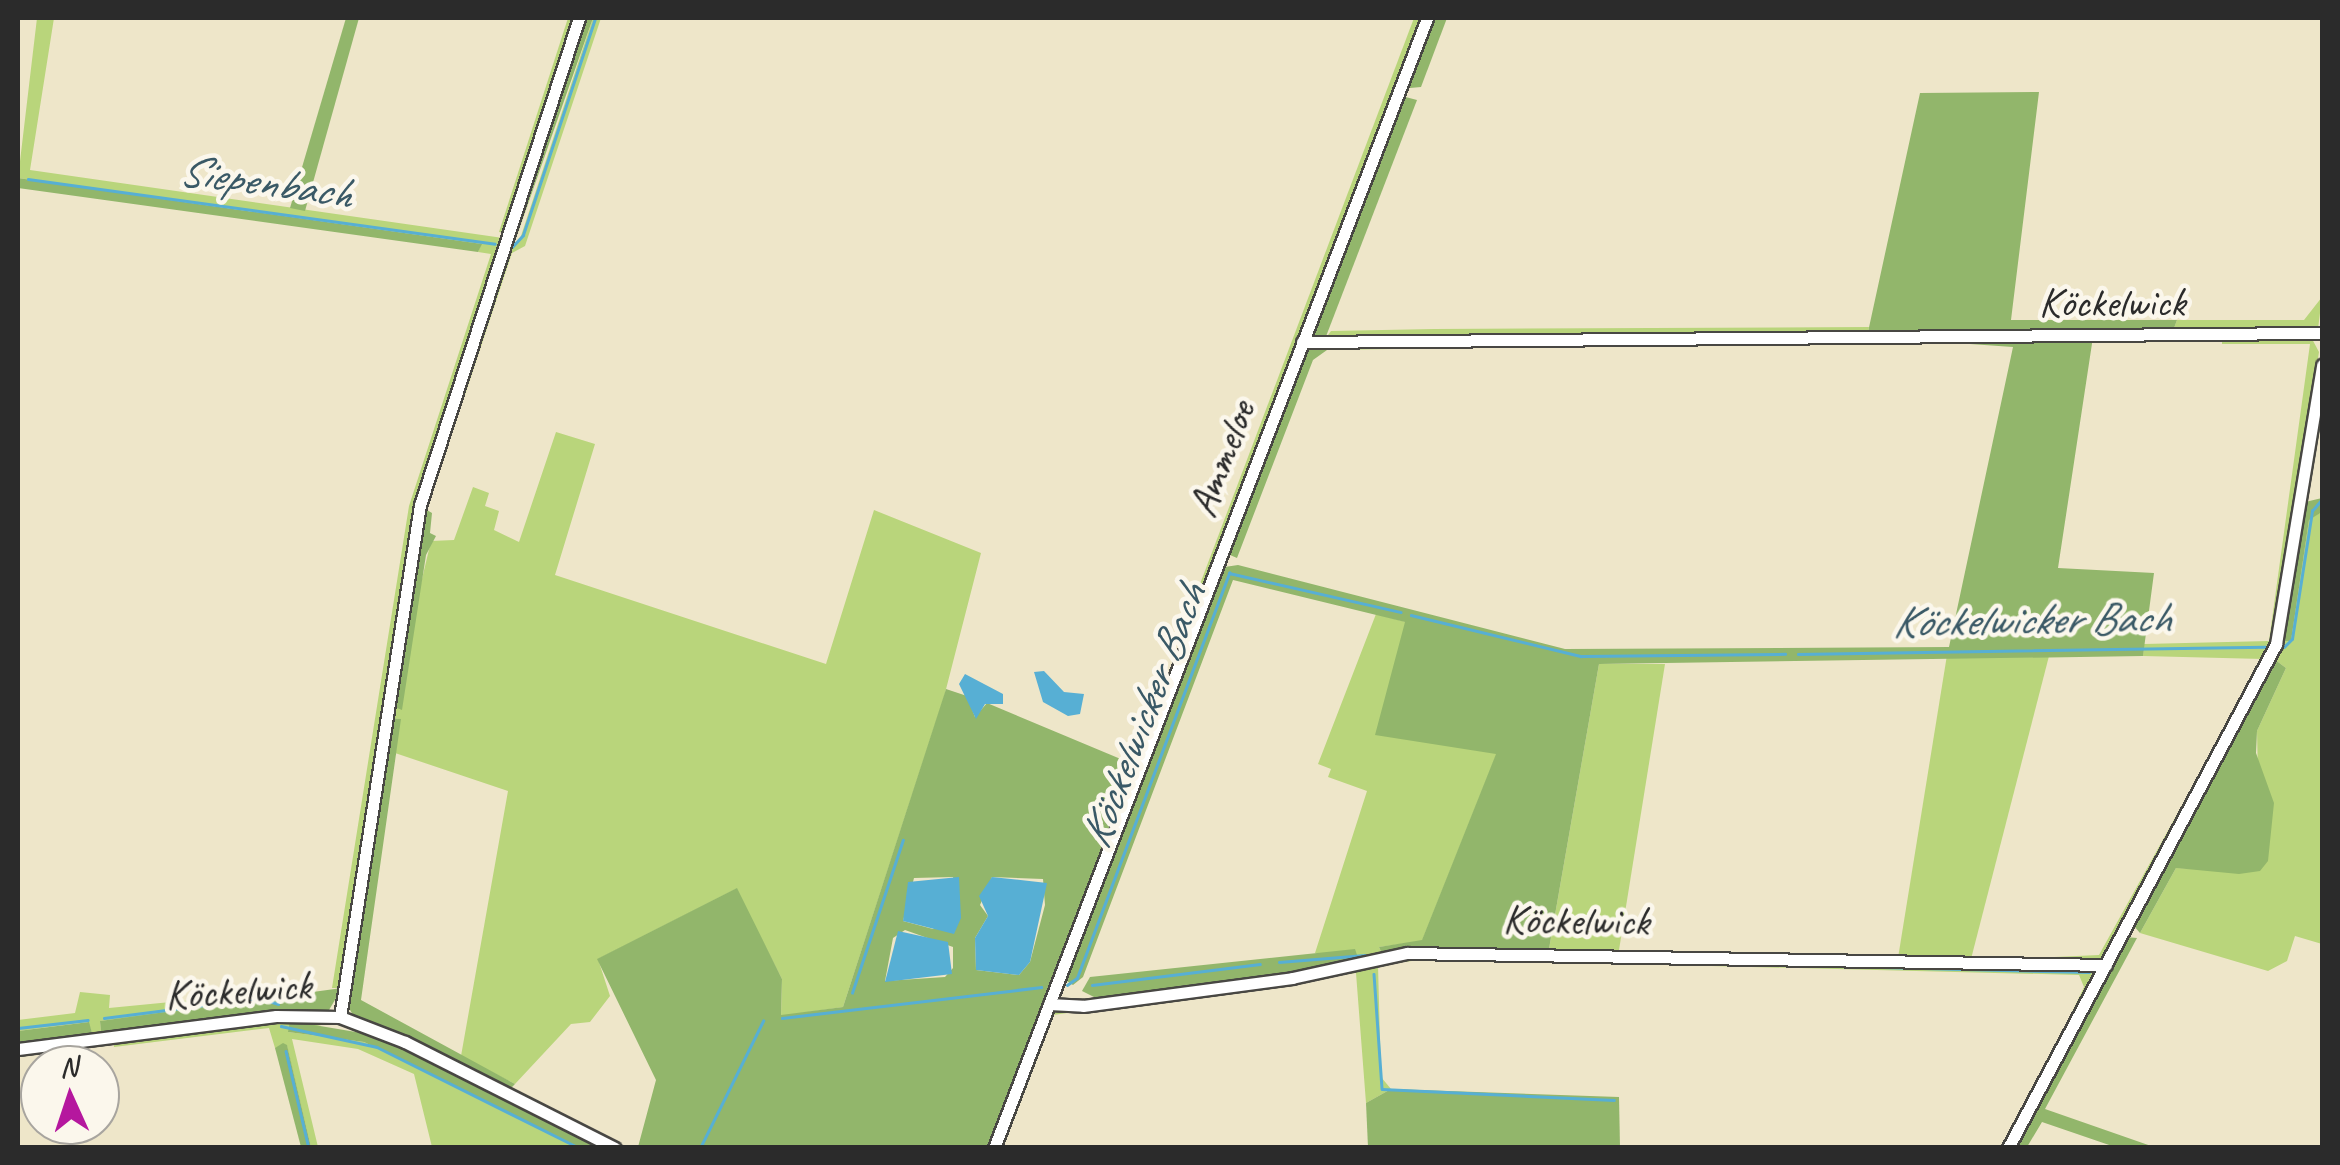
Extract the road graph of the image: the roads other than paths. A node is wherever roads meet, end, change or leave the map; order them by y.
1 (578, 18) edge
2 (1427, 18) edge
3 (2322, 333) edge
4 (1302, 342) junction
5 (2322, 365) edge
6 (2106, 965) junction
7 (1049, 1004) junction
8 (340, 1017) junction
9 (18, 1049) edge
10 (615, 1148) edge
11 (994, 1148) edge
12 (2008, 1148) edge

1 - 8 street
2 - 4 street, Ammeloe
3 - 4 street, Köckelwick
4 - 7 street, Ammeloe
5 - 6 street
6 - 7 street, Köckelwick
6 - 12 street
7 - 11 street, Ammeloe
8 - 9 street, Köckelwick
8 - 10 street, Köckelwick

